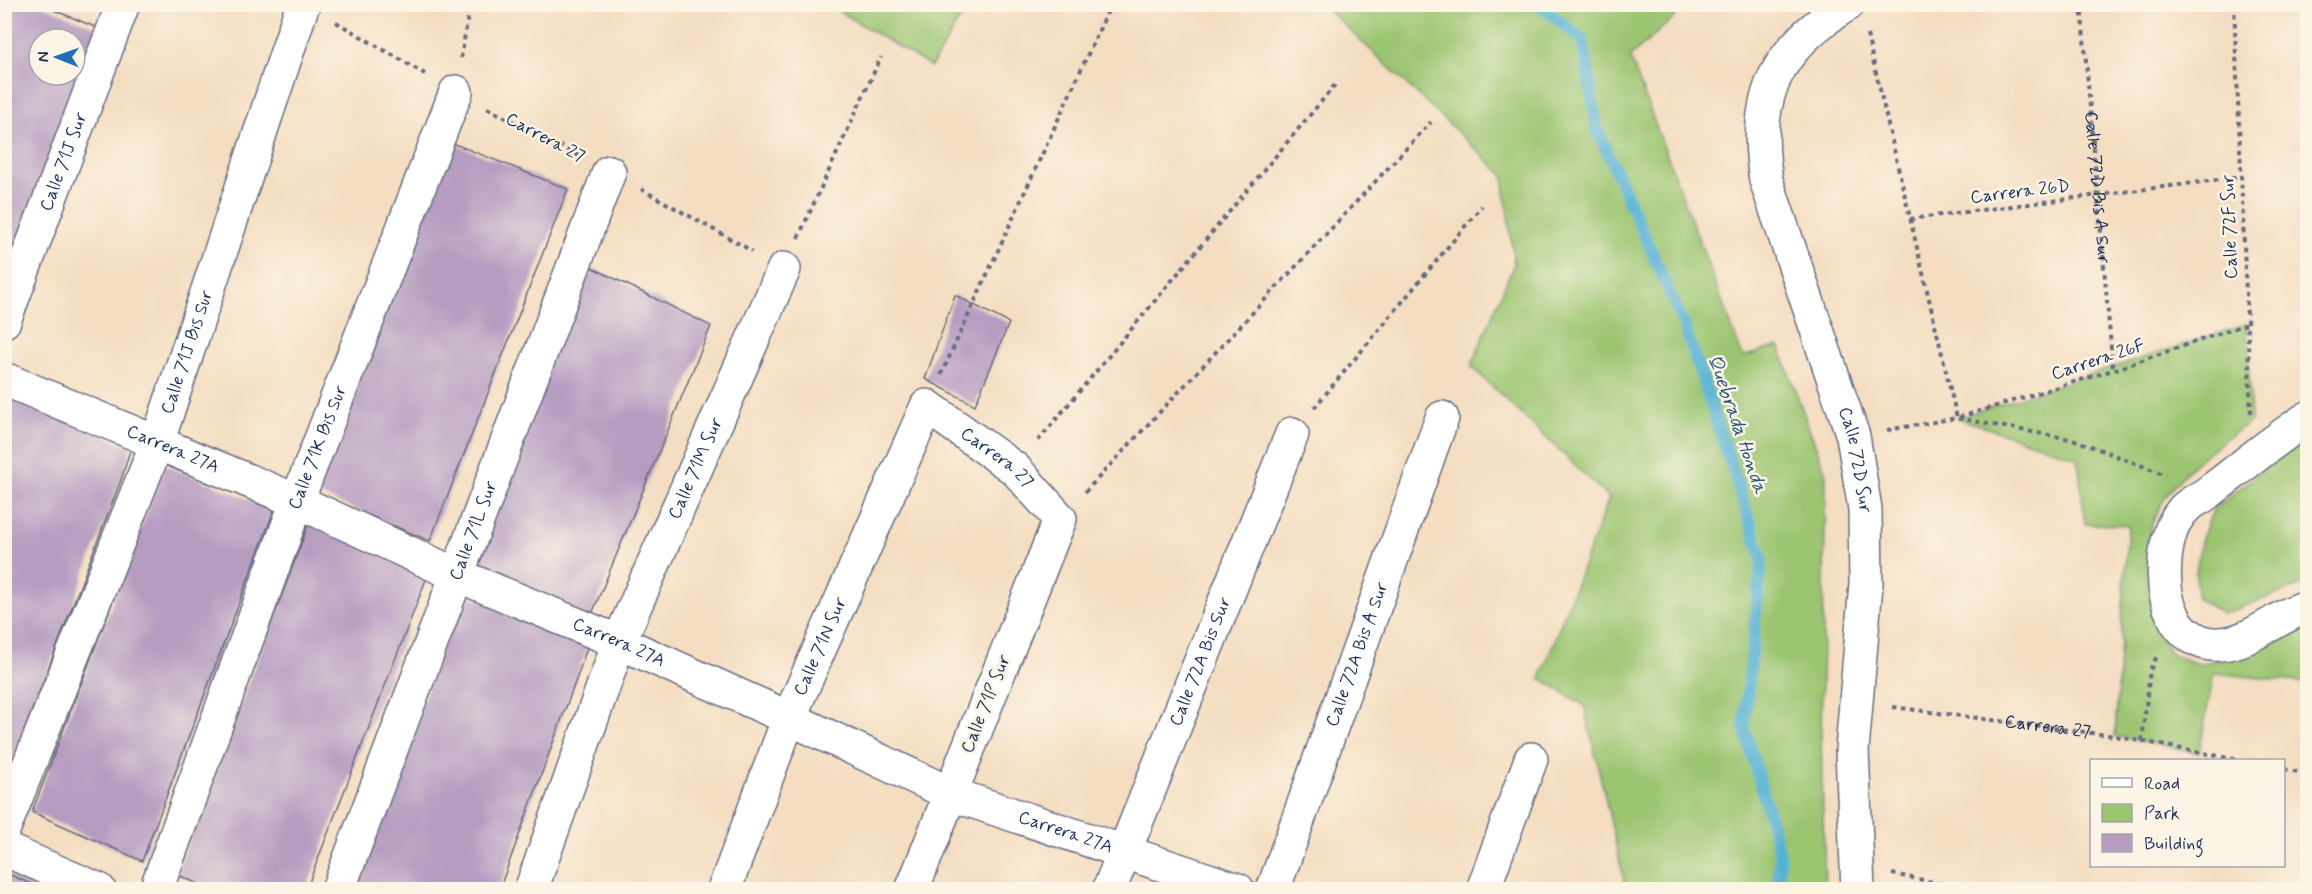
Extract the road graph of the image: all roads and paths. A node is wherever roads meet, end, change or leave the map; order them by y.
1 (123, 4) edge
2 (470, 4) edge
3 (1111, 4) edge
4 (2080, 4) edge
5 (2234, 4) edge
6 (315, 10) edge
7 (1857, 16) edge
8 (881, 57) dead end
9 (1335, 85) dead end
10 (456, 92) junction
11 (1431, 122) dead end
12 (609, 172) junction
13 (2241, 177) junction
14 (2097, 196) junction
15 (1482, 206) dead end
16 (1910, 219) junction
17 (784, 269) junction
18 (4, 321) edge
19 (2247, 324) junction
20 (2113, 370) junction
21 (4, 379) edge
22 (927, 406) junction
23 (1442, 418) dead end
24 (1957, 418) junction
25 (2307, 418) edge
26 (1292, 434) joint
27 (1853, 436) junction
28 (157, 443) junction
29 (2268, 443) junction
30 (1015, 469) junction
31 (2209, 492) junction
32 (297, 501) junction
33 (1060, 519) junction
34 (457, 574) junction
35 (2307, 607) edge
36 (2175, 619) junction
37 (619, 642) junction
38 (1856, 702) junction
39 (789, 718) junction
40 (2142, 741) junction
41 (1531, 759) dead end
42 (2234, 759) edge
43 (2285, 769) edge
44 (2307, 774) edge
45 (951, 794) junction
46 (4, 828) edge
47 (4, 849) edge
48 (1124, 852) junction
49 (1858, 878) edge
50 (99, 890) edge
51 (156, 890) edge
52 (338, 890) edge
53 (531, 890) edge
54 (724, 890) edge
55 (912, 890) edge
56 (1109, 890) edge
57 (1238, 890) edge
58 (1273, 890) edge
59 (1483, 890) edge
60 (1974, 890) edge

1 - 18 street, Calle 71J Sur
2 - 10 path
3 - 22 path
4 - 14 path, Calle 72D Bis A Sur
5 - 13 path, Calle 72F Sur
6 - 10 path, Carrera 27
6 - 28 street, Calle 71J Bis Sur
7 - 16 path
7 - 27 street, Calle 72D Sur
8 - 17 path
9 - 30 path
10 - 12 path, Carrera 27
10 - 32 street, Calle 71K Bis Sur
11 - 33 path
12 - 17 path, Carrera 27
12 - 34 street, Calle 71L Sur
13 - 14 path, Carrera 26D
13 - 19 path, Calle 72F Sur
14 - 16 path, Carrera 26D
14 - 20 path, Calle 72D Bis A Sur
15 - 26 path
16 - 24 path
17 - 37 street, Calle 71M Sur
19 - 20 path, Carrera 26F
19 - 29 path, Calle 72F Sur
20 - 24 path, Carrera 26F
21 - 28 street, Carrera 27A
22 - 30 street, Carrera 27
22 - 39 street, Calle 71N Sur
23 - 58 street, Calle 72A Bis A Sur
24 - 27 path
24 - 31 path
25 - 29 street
26 - 48 street, Calle 72A Bis Sur
27 - 38 street, Calle 72D Sur
28 - 32 street, Carrera 27A
28 - 46 street, Calle 71J Bis Sur
29 - 31 street
30 - 33 street, Carrera 27
31 - 36 street
32 - 34 street, Carrera 27A
32 - 51 street, Calle 71K Bis Sur
33 - 45 street, Calle 71P Sur
34 - 37 street, Carrera 27A
34 - 52 street, Calle 71L Sur
35 - 36 street
36 - 40 path
37 - 39 street, Carrera 27A
37 - 53 street, Calle 71M Sur
38 - 40 path, Carrera 27
38 - 49 street, Calle 72D Sur
39 - 45 street, Carrera 27A
39 - 54 street, Calle 71N Sur
40 - 42 path, Carrera 27
41 - 59 street
43 - 44 path
45 - 48 street, Carrera 27A
45 - 55 street, Calle 71P Sur
47 - 50 street
48 - 56 street, Calle 72A Bis Sur
48 - 57 street, Carrera 27A
49 - 60 path

